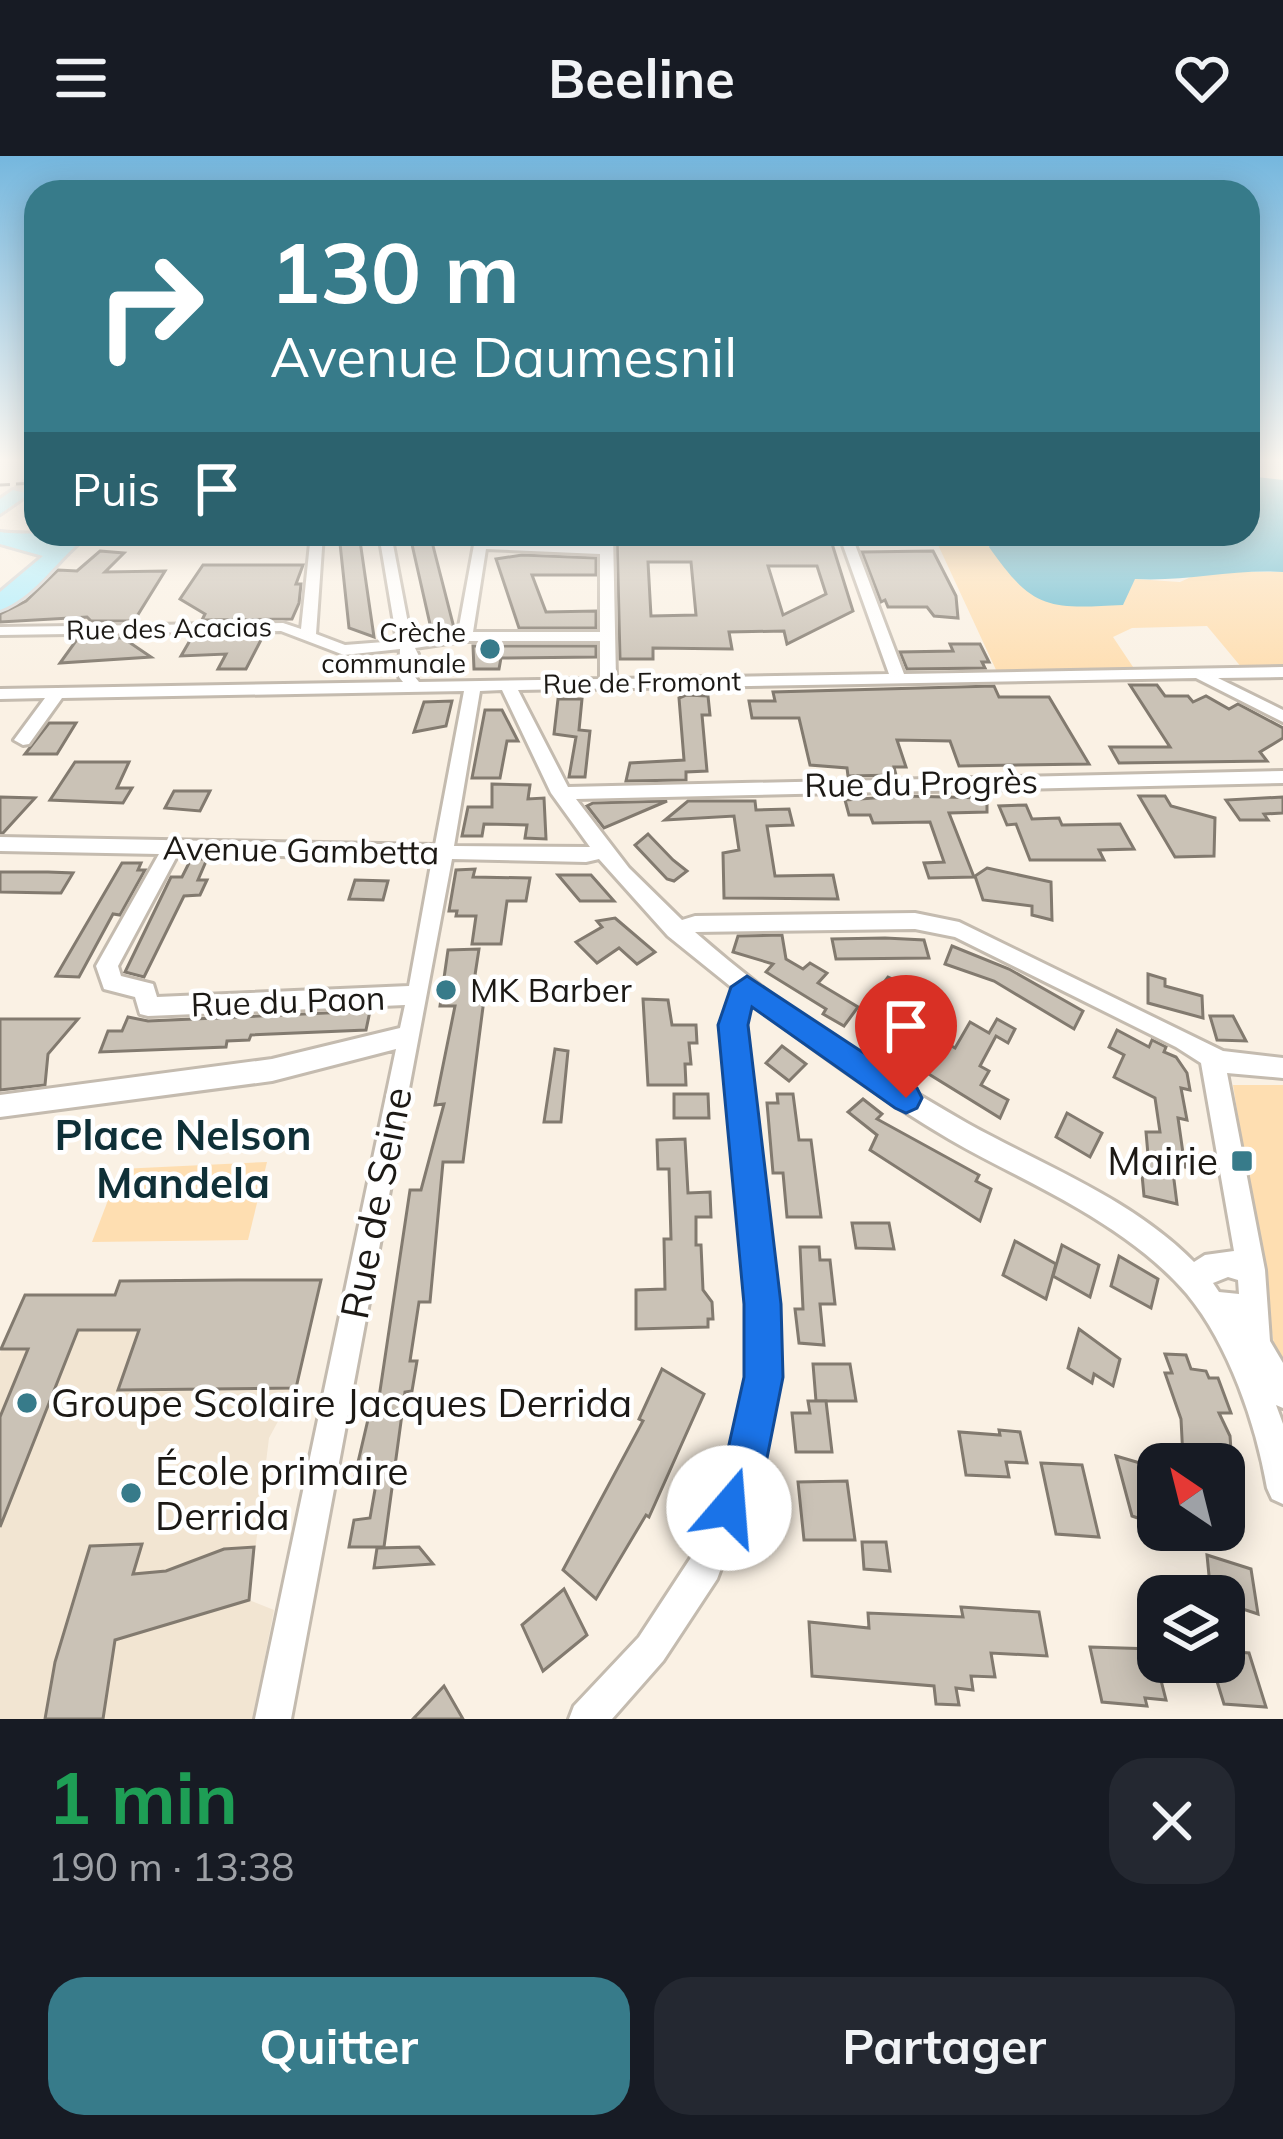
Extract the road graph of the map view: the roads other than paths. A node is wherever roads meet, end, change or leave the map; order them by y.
1 (59, 546) edge
2 (316, 546) edge
3 (387, 546) edge
4 (480, 546) edge
5 (607, 546) edge
6 (849, 546) edge
7 (0, 603) edge
8 (0, 632) edge
9 (608, 636) junction
10 (308, 637) junction
11 (462, 637) junction
12 (405, 646) junction
13 (1283, 672) edge
14 (1202, 676) junction
15 (898, 679) junction
16 (608, 684) junction
17 (473, 686) junction
18 (508, 686) junction
19 (386, 687) junction
20 (414, 687) junction
21 (57, 693) junction
22 (0, 694) edge
23 (1283, 717) edge
24 (23, 740) dead end
25 (1283, 777) edge
26 (560, 793) junction
27 (0, 844) edge
28 (172, 847) junction
29 (602, 851) junction
30 (443, 853) junction
31 (675, 930) junction
32 (747, 988) junction
33 (418, 995) junction
34 (410, 1035) junction
35 (1213, 1062) junction
36 (1283, 1068) edge
37 (0, 1106) edge
38 (1239, 1267) junction
39 (1205, 1295) junction
40 (1250, 1309) junction
41 (1283, 1394) edge
42 (1279, 1444) edge
43 (1283, 1488) edge
44 (273, 1719) edge
45 (587, 1719) edge

1 - 7 main road
2 - 10 street
3 - 12 street
4 - 11 street
5 - 9 street
6 - 15 street
8 - 10 street, Rue des Acacias
9 - 11 street
9 - 16 street
10 - 12 street, Rue des Acacias
11 - 12 street
12 - 19 street
12 - 20 street
13 - 14 street, Rue de Fromont
14 - 15 street, Rue de Fromont
14 - 23 street
15 - 16 street, Rue de Fromont
16 - 18 street, Rue de Fromont
17 - 18 street, Rue de Fromont
17 - 20 street, Rue de Fromont
17 - 30 street, Rue de Seine
18 - 26 street
19 - 20 street, Rue de Fromont
19 - 21 street, Rue de Fromont
21 - 22 street, Rue de Fromont
21 - 24 street
25 - 26 street, Rue du Progrès
26 - 29 street
27 - 28 street, Avenue Gambetta
28 - 30 street, Avenue Gambetta
28 - 33 street, Rue du Paon
29 - 30 street, Avenue Gambetta
29 - 31 street
30 - 33 street, Rue de Seine
31 - 32 street
31 - 35 street
32 - 39 street
32 - 45 street
33 - 34 street, Rue de Seine
34 - 37 street
34 - 44 street, Rue de Seine
35 - 36 street
35 - 38 street
38 - 39 street
38 - 40 street
39 - 40 street
39 - 42 street
40 - 41 street
42 - 43 street

